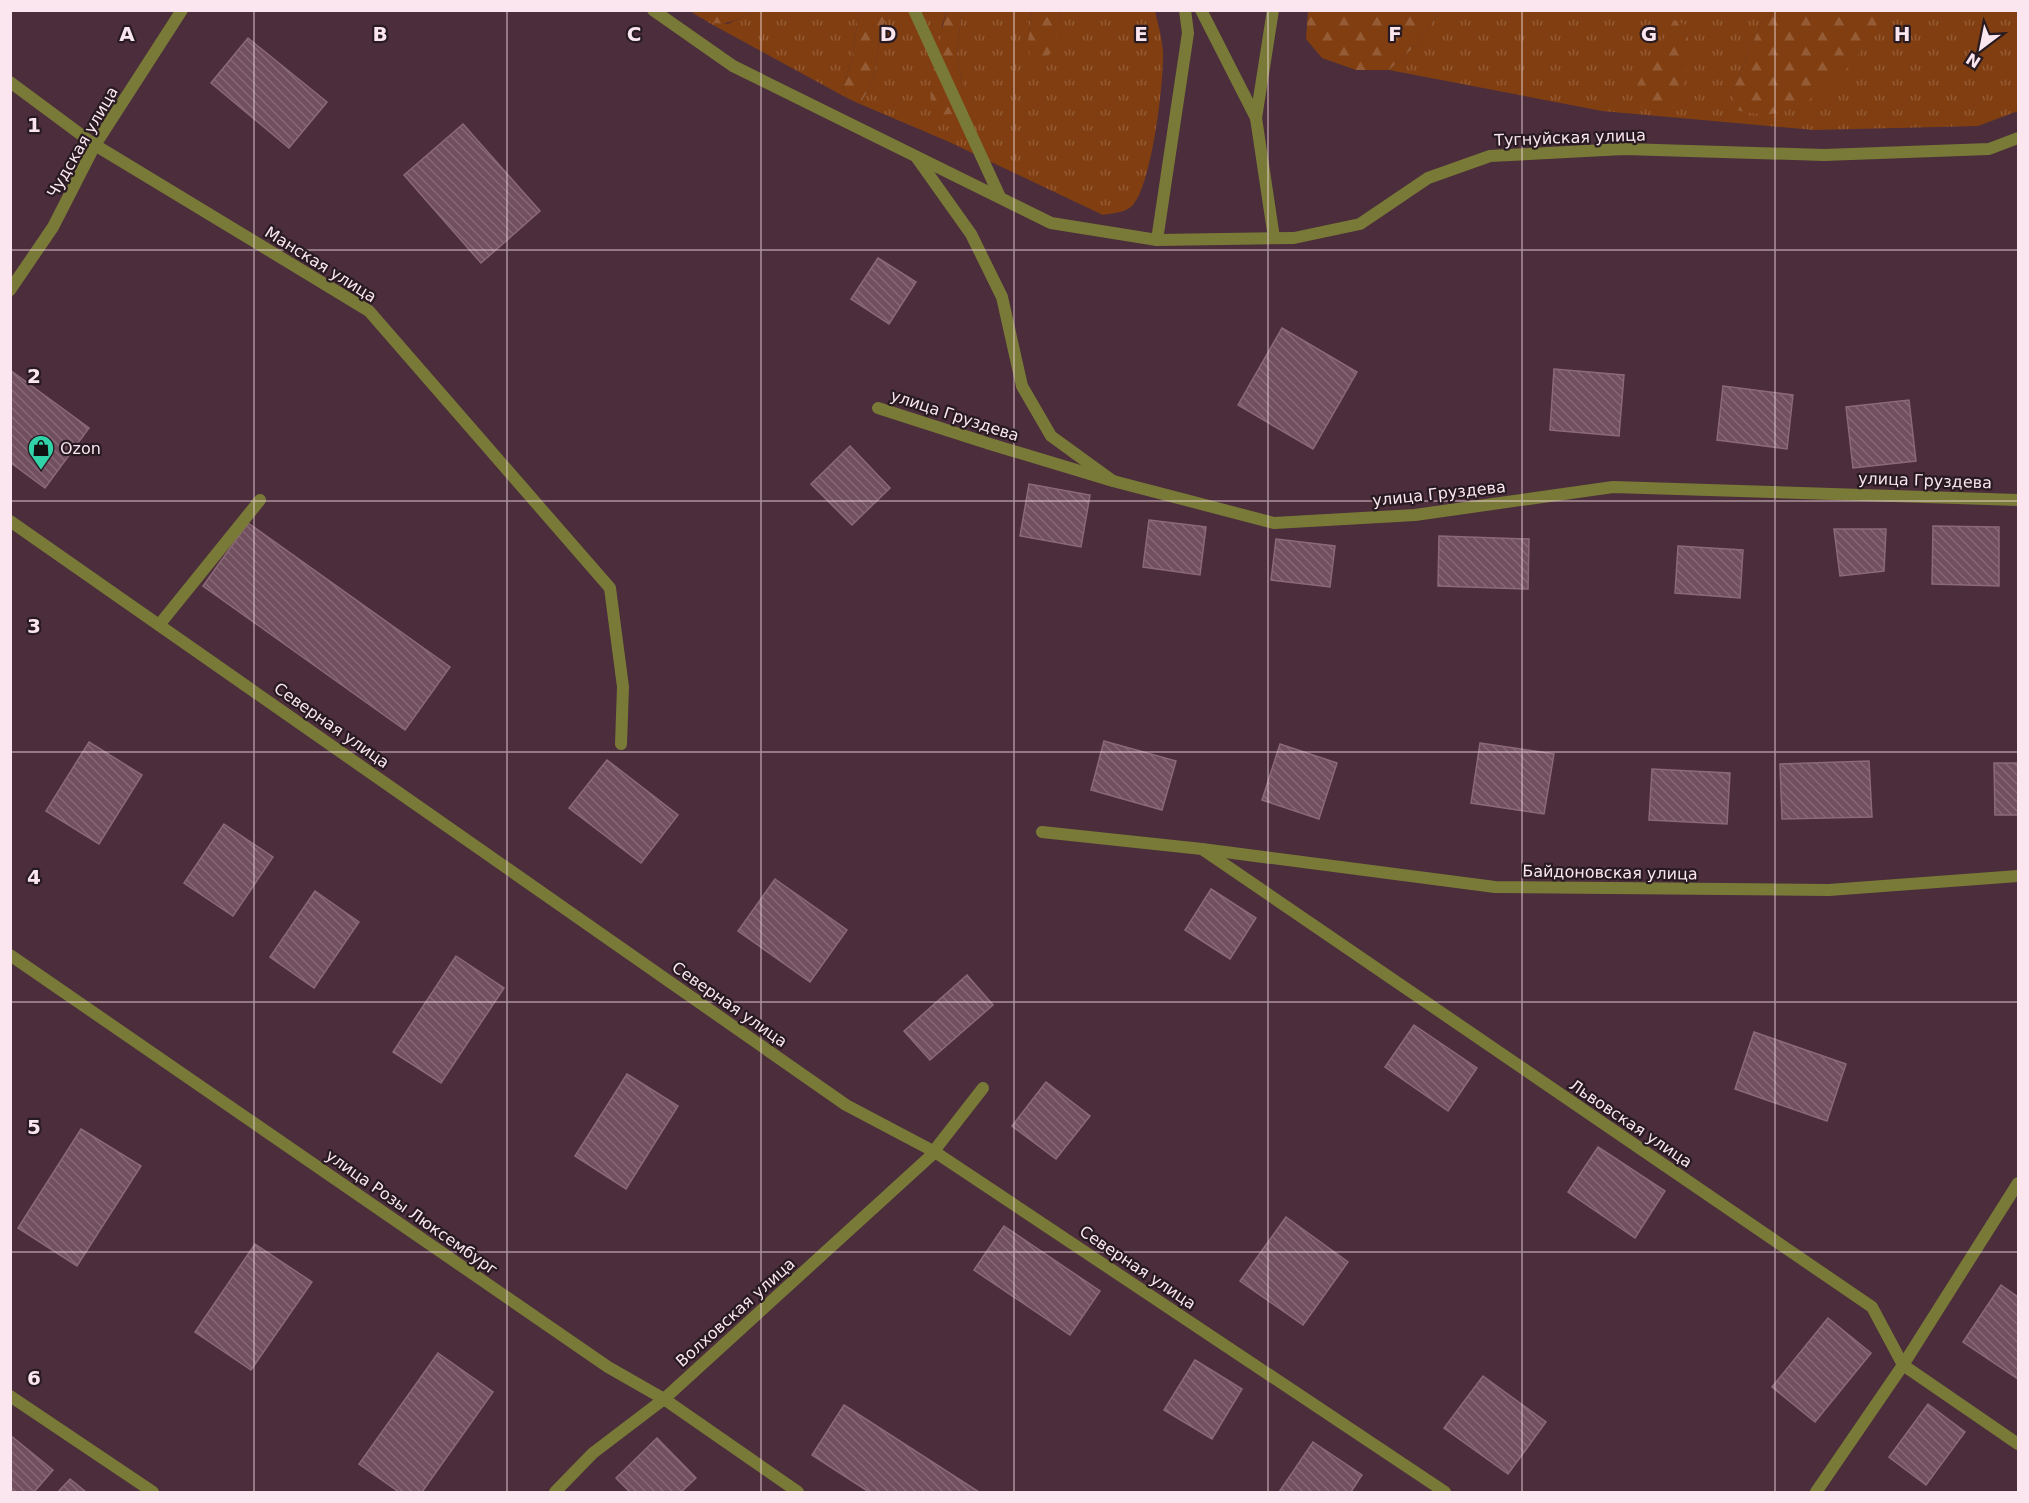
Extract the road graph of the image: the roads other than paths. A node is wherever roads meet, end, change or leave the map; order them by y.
1 (182, 10) edge
2 (653, 10) edge
3 (914, 10) edge
4 (1185, 10) edge
5 (1201, 10) edge
6 (1273, 10) edge
7 (10, 82) edge
8 (1256, 118) junction
9 (2019, 138) edge
10 (95, 145) junction
11 (917, 158) junction
12 (1000, 197) junction
13 (1274, 238) junction
14 (1157, 240) junction
15 (10, 290) edge
16 (878, 408) dead end
17 (1113, 481) junction
18 (260, 500) dead end
19 (2019, 500) edge
20 (10, 521) edge
21 (159, 625) junction
22 (621, 744) dead end
23 (1042, 832) dead end
24 (1202, 849) junction
25 (2019, 876) edge
26 (10, 955) edge
27 (983, 1088) dead end
28 (932, 1154) junction
29 (2019, 1183) edge
30 (1903, 1365) junction
31 (10, 1396) edge
32 (664, 1399) junction
33 (2019, 1444) edge
34 (153, 1492) edge
35 (555, 1492) edge
36 (798, 1492) edge
37 (1445, 1492) edge
38 (1816, 1492) edge

1 - 10 street, Чудская улица
2 - 11 street, Тугнуйская улица
3 - 12 street
4 - 14 street
5 - 8 street
6 - 8 street
7 - 10 street, Манская улица
8 - 13 street
9 - 13 street, Тугнуйская улица
10 - 15 street, Чудская улица
10 - 22 street, Манская улица
11 - 12 street, Тугнуйская улица
11 - 17 street
12 - 14 street, Тугнуйская улица
13 - 14 street, Тугнуйская улица
16 - 17 street, улица Груздева
17 - 19 street, улица Груздева
18 - 21 street
20 - 21 street, Северная улица
21 - 28 street, Северная улица
23 - 24 street, Байдоновская улица
24 - 25 street, Байдоновская улица
24 - 30 street, Львовская улица
26 - 32 street, улица Розы Люксембург
27 - 28 street, Волховская улица
28 - 32 street, Волховская улица
28 - 37 street, Северная улица
29 - 30 street
30 - 33 street, Львовская улица
30 - 38 street
31 - 34 street
32 - 35 street, Волховская улица
32 - 36 street, улица Розы Люксембург

